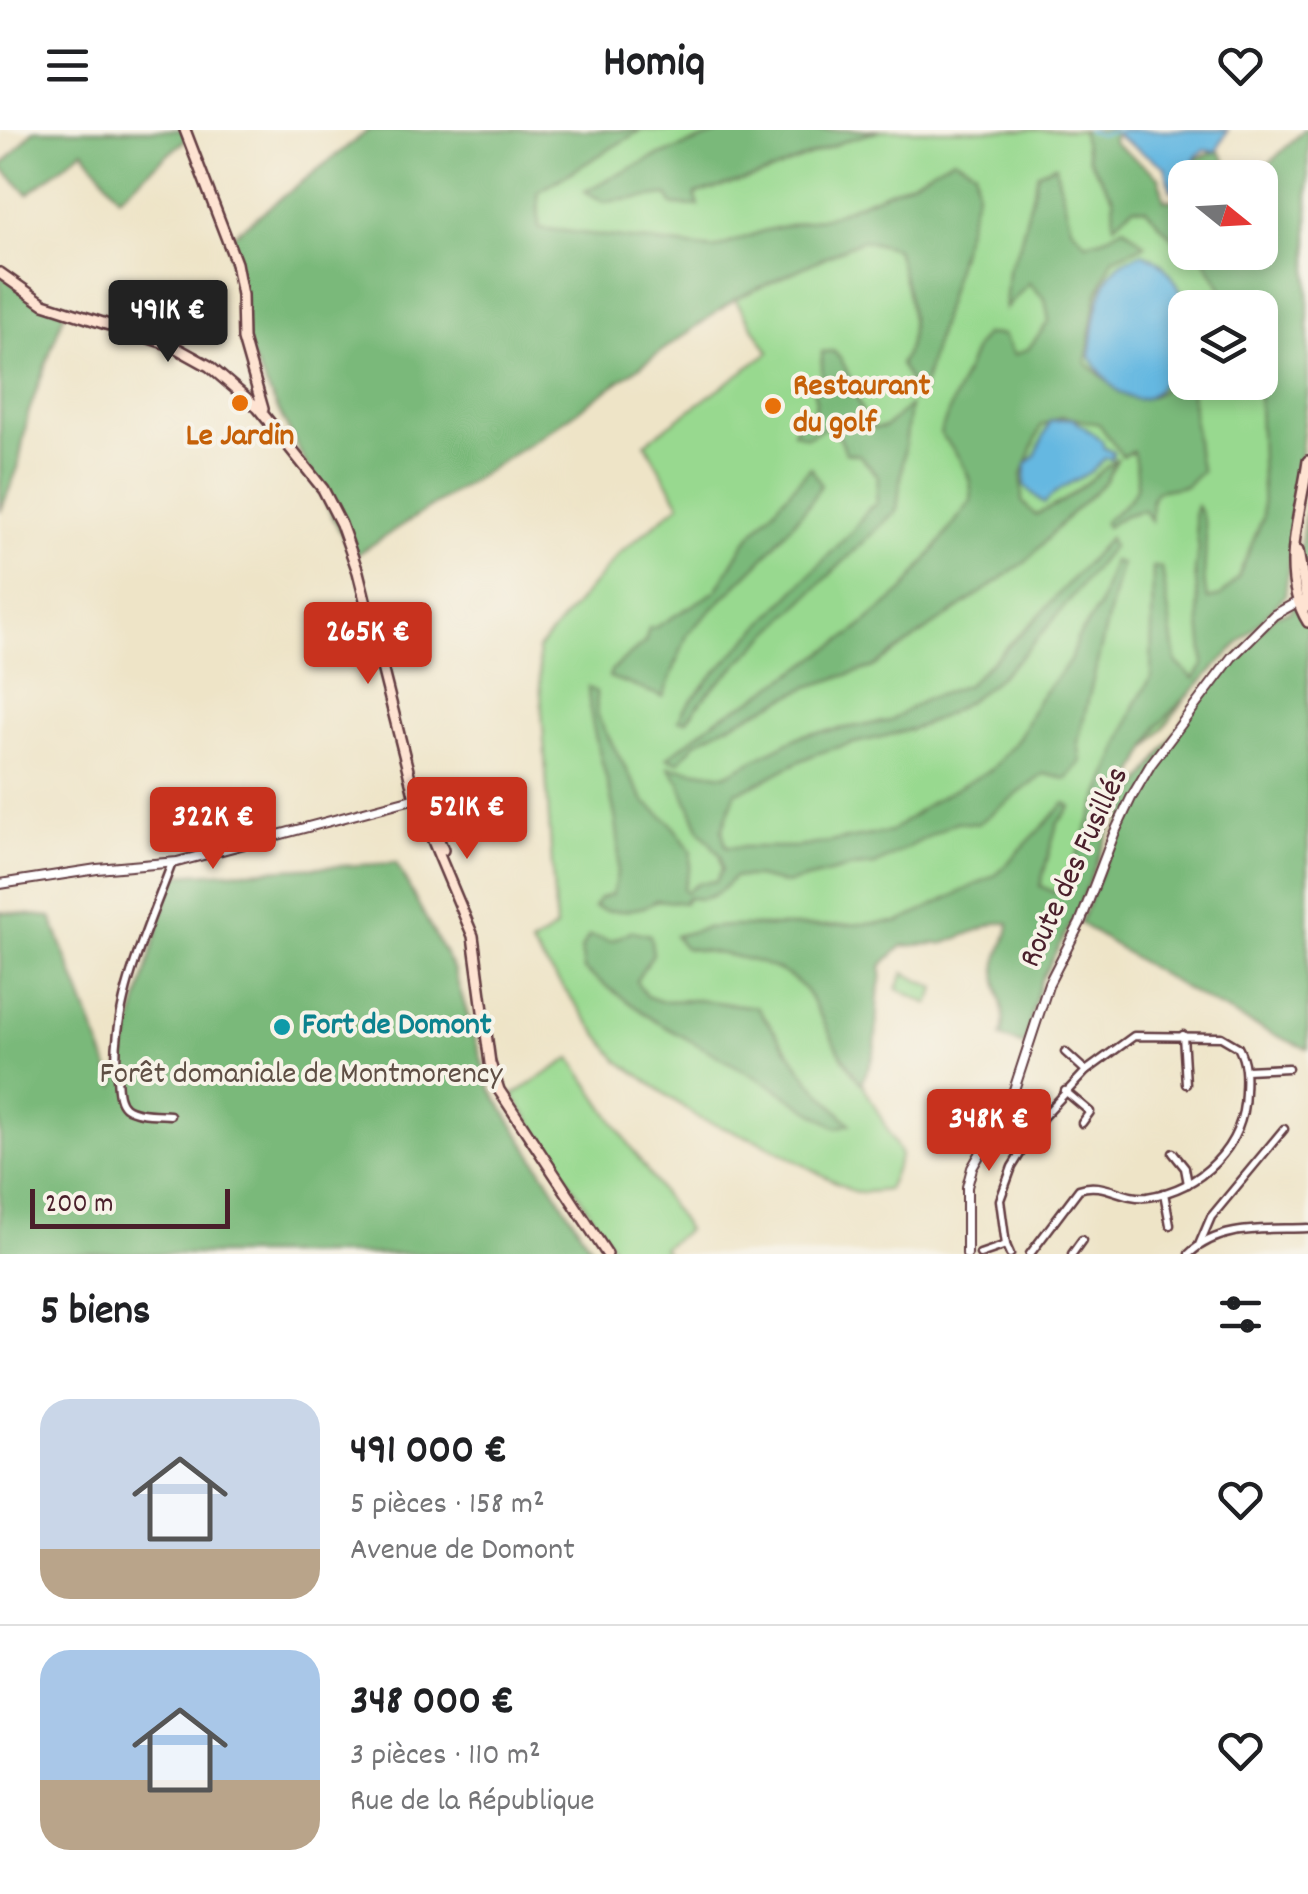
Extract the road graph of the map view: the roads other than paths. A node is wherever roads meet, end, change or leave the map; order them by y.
1 (185, 130) edge
2 (0, 273) edge
3 (248, 360) junction
4 (256, 386) junction
5 (242, 392) junction
6 (272, 424) junction
7 (1308, 460) edge
8 (1302, 503) junction
9 (1294, 580) junction
10 (1284, 602) junction
11 (1304, 602) edge
12 (1274, 614) junction
13 (1308, 622) edge
14 (418, 797) junction
15 (172, 863) junction
16 (0, 884) edge
17 (1183, 1035) junction
18 (1065, 1052) dead end
19 (1288, 1068) dead end
20 (1246, 1070) junction
21 (1086, 1071) junction
22 (1186, 1084) dead end
23 (1065, 1091) junction
24 (170, 1115) dead end
25 (1082, 1123) dead end
26 (1284, 1128) dead end
27 (1173, 1153) dead end
28 (1188, 1184) junction
29 (1164, 1193) junction
30 (1170, 1225) dead end
31 (1308, 1228) edge
32 (1082, 1240) dead end
33 (1006, 1245) junction
34 (1199, 1245) junction
35 (607, 1254) edge
36 (968, 1254) edge
37 (980, 1254) edge
38 (1010, 1254) edge
39 (1030, 1254) edge
40 (1072, 1254) edge
41 (1189, 1254) edge

1 - 3 main road
2 - 5 main road
3 - 4 main road
3 - 5 main road
4 - 5 main road
4 - 6 main road
5 - 6 main road
6 - 14 main road
7 - 8 main road
8 - 9 main road
8 - 11 main road
9 - 10 street
9 - 11 main road
10 - 11 street
10 - 12 street
11 - 12 street, Route des Fusillés
11 - 13 main road
12 - 36 street, Route des Fusillés
14 - 15 street
14 - 35 main road
15 - 16 street
15 - 24 street
17 - 20 street
17 - 21 street
17 - 22 street
18 - 21 street
19 - 20 street
20 - 28 street
21 - 23 street
23 - 25 street
23 - 33 street
26 - 34 street
27 - 28 street
28 - 29 street
29 - 30 street
29 - 39 street
31 - 34 street
32 - 40 street
33 - 37 street
33 - 38 street
34 - 41 street

